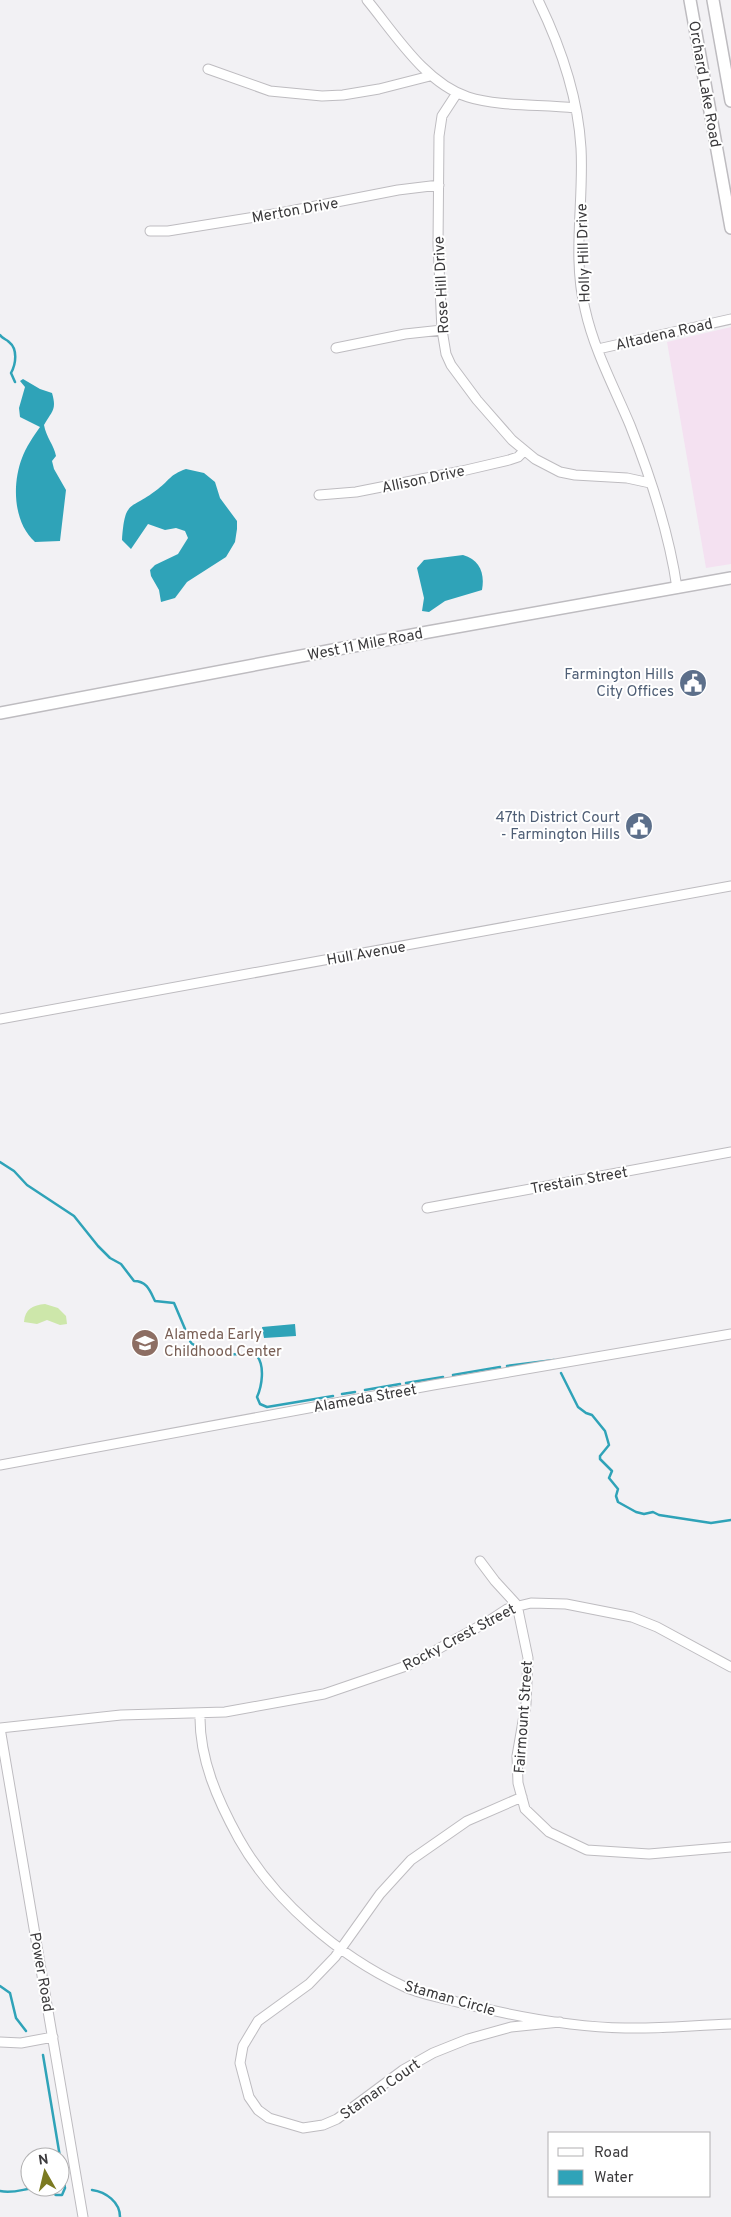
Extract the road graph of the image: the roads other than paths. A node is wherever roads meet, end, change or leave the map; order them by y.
1 (367, 0) edge
2 (538, 0) edge
3 (690, 0) edge
4 (713, 0) edge
5 (208, 69) dead end
6 (430, 76) junction
7 (457, 92) junction
8 (731, 101) edge
9 (576, 108) junction
10 (439, 185) junction
11 (731, 228) edge
12 (150, 231) dead end
13 (731, 319) edge
14 (442, 330) junction
15 (336, 348) dead end
16 (598, 349) junction
17 (524, 451) junction
18 (650, 483) junction
19 (319, 495) dead end
20 (731, 578) edge
21 (678, 588) junction
22 (0, 713) edge
23 (731, 886) edge
24 (0, 1019) edge
25 (731, 1152) edge
26 (427, 1208) dead end
27 (731, 1334) edge
28 (0, 1465) edge
29 (480, 1562) dead end
30 (517, 1606) junction
31 (731, 1666) edge
32 (200, 1714) junction
33 (0, 1728) edge
34 (522, 1797) junction
35 (731, 1847) edge
36 (342, 1948) junction
37 (560, 2022) junction
38 (731, 2024) edge
39 (53, 2038) junction
40 (0, 2042) edge
41 (84, 2217) edge

1 - 6 street
2 - 9 street, Holly Hill Drive
3 - 11 street, Orchard Lake Road
4 - 8 street, Orchard Lake Road
5 - 6 street
6 - 7 street
7 - 9 street
7 - 10 street, Rose Hill Drive
9 - 16 street, Holly Hill Drive
10 - 12 street, Merton Drive
10 - 14 street, Rose Hill Drive
13 - 16 street, Altadena Road
14 - 15 street
14 - 17 street, Rose Hill Drive
16 - 18 street, Holly Hill Drive
17 - 18 street, Rose Hill Drive
17 - 19 street, Allison Drive
18 - 21 street, Holly Hill Drive
20 - 21 street, West 11 Mile Road
21 - 22 street, West 11 Mile Road
23 - 24 street, Hull Avenue
25 - 26 street, Trestain Street
27 - 28 street, Alameda Street
29 - 30 street
30 - 31 street, Rocky Crest Street
30 - 32 street, Rocky Crest Street
30 - 34 street, Fairmount Street
32 - 33 street, Rocky Crest Street
32 - 36 street, Staman Circle
33 - 39 street, Power Road
34 - 35 street
34 - 36 street, Staman Court
36 - 37 street, Staman Circle
36 - 37 street, Staman Court
37 - 38 street, Staman Circle
39 - 40 street
39 - 41 street, Power Road

